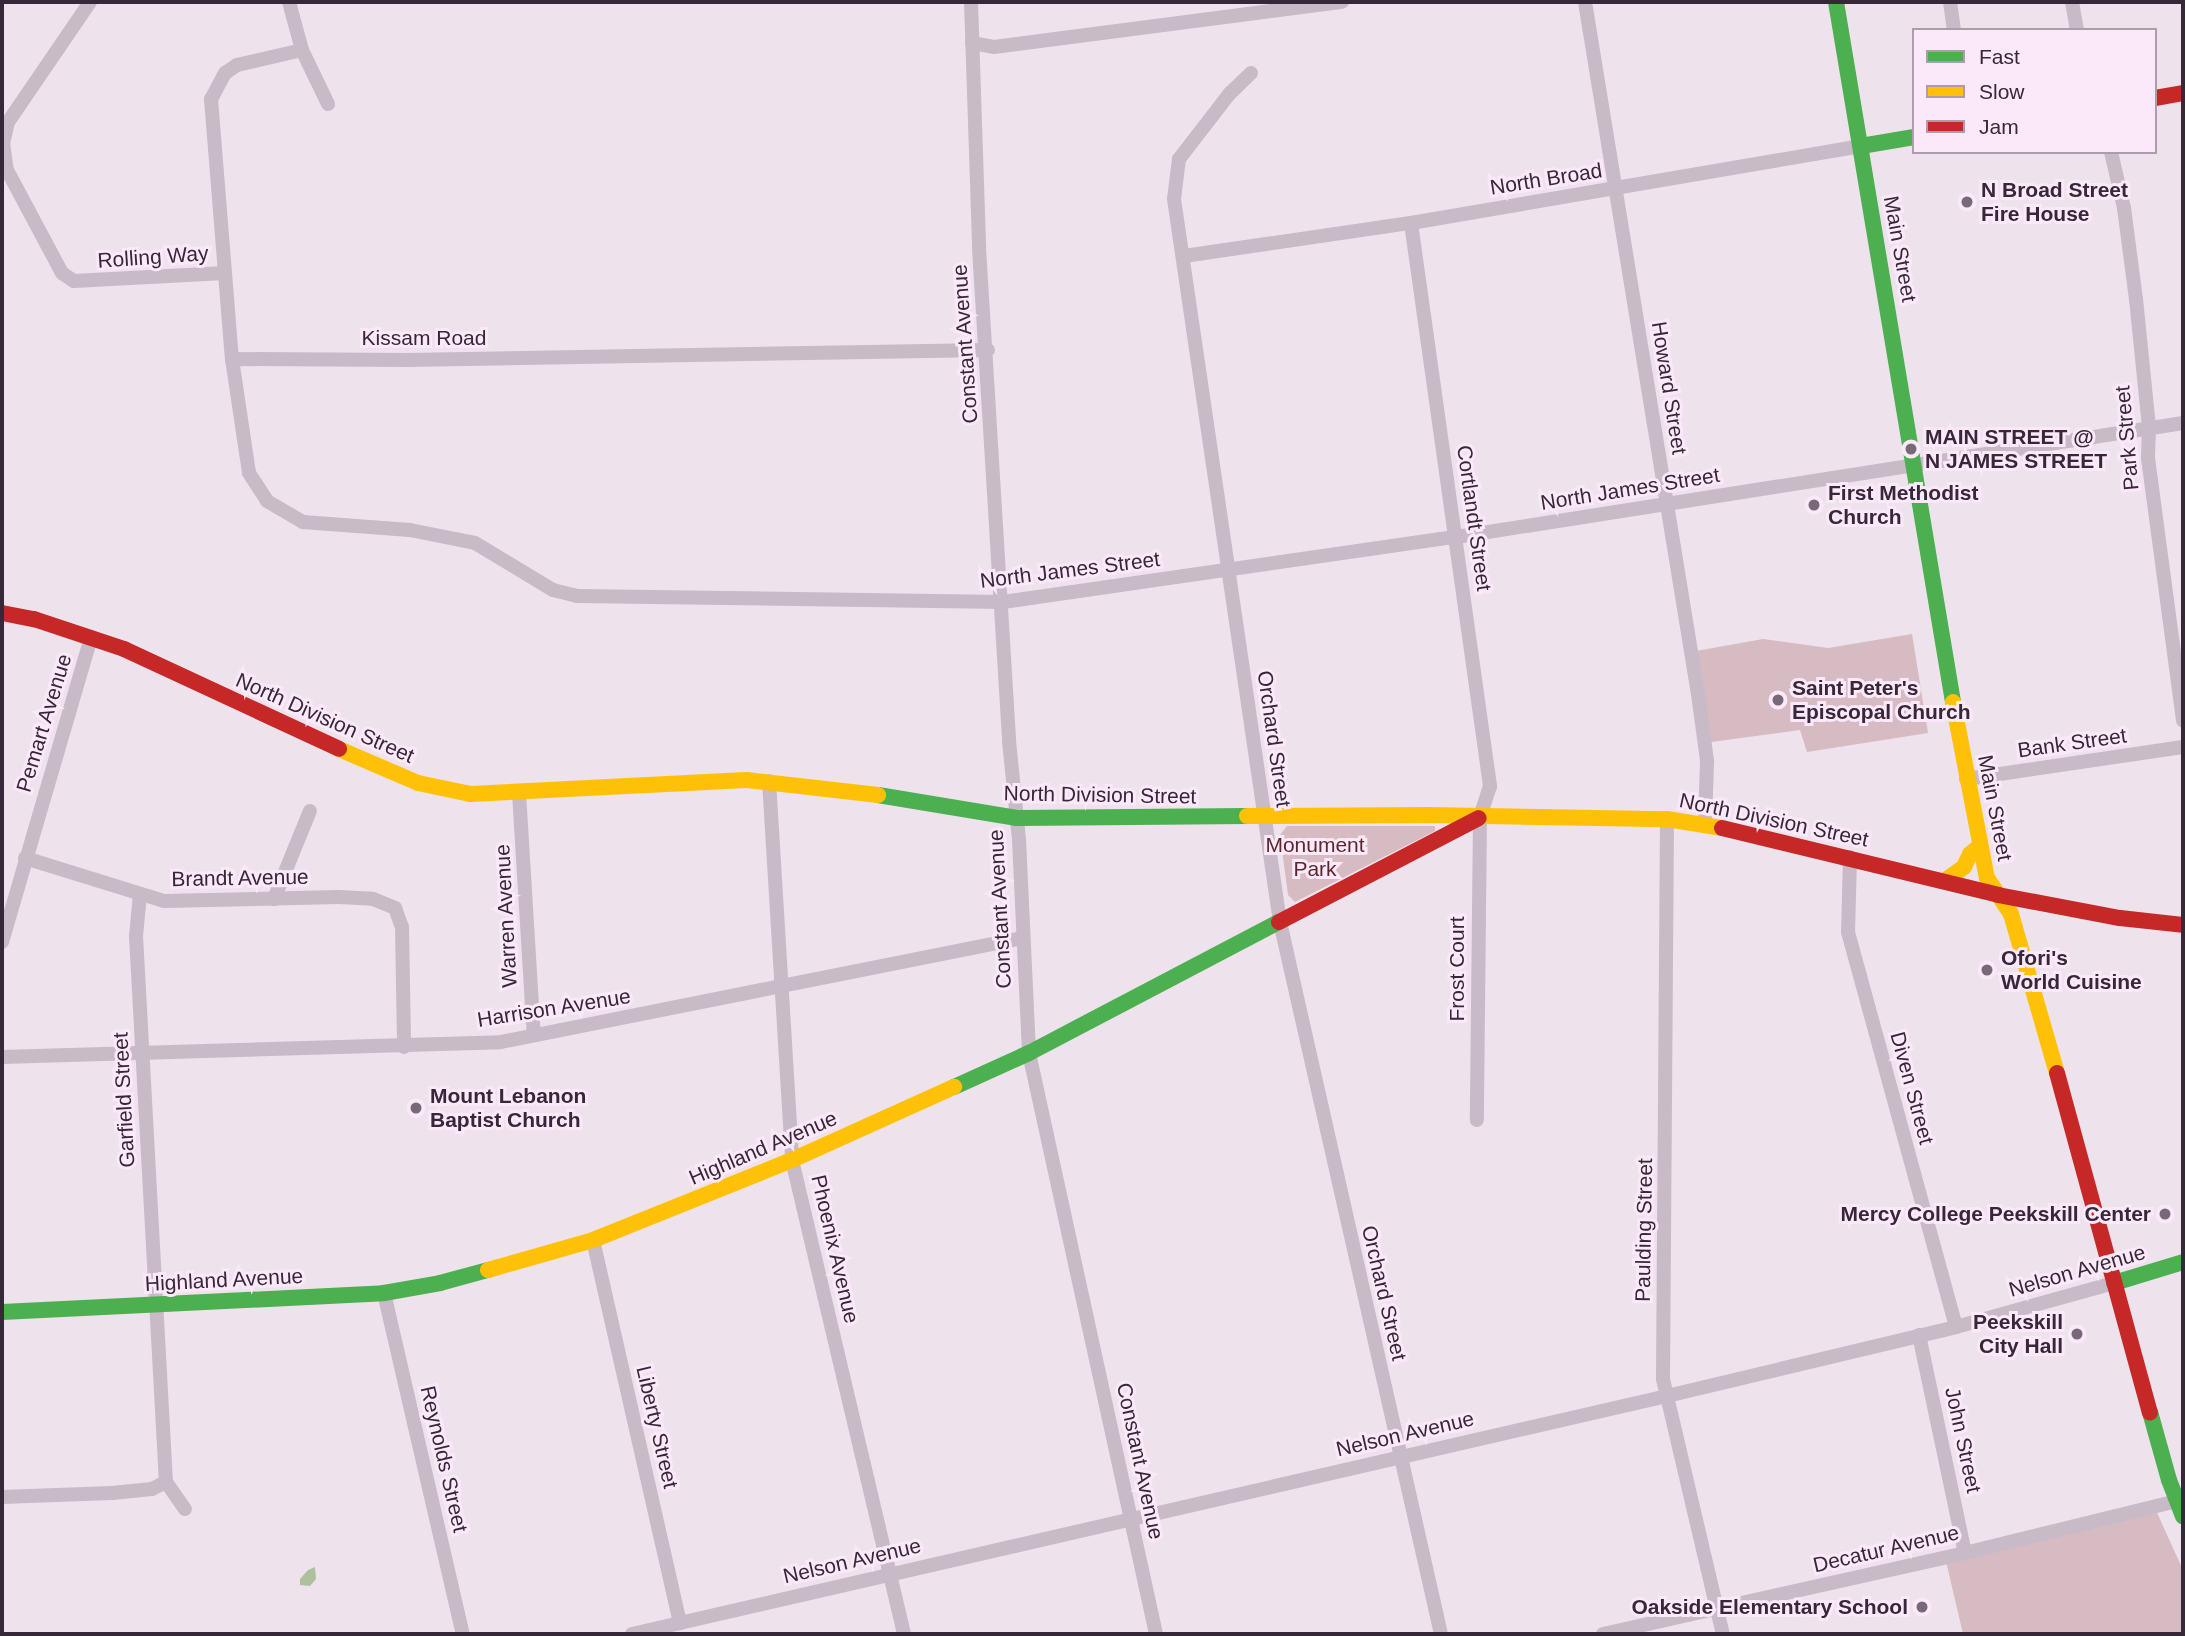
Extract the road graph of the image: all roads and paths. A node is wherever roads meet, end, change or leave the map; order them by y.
1 (90, 2) edge
2 (289, 2) edge
3 (971, 2) edge
4 (1342, 2) edge
5 (1586, 2) edge
6 (1836, 2) edge
7 (1950, 2) edge
8 (2072, 2) edge
9 (1954, 28) edge
10 (2077, 28) edge
11 (972, 43) junction
12 (302, 50) junction
13 (1251, 73) dead end
14 (2183, 93) edge
15 (2157, 98) edge
16 (328, 104) dead end
17 (1912, 137) edge
18 (1861, 146) junction
19 (2111, 154) edge
20 (1616, 189) junction
21 (1411, 223) junction
22 (1184, 256) junction
23 (225, 273) junction
24 (988, 350) junction
25 (232, 359) junction
26 (2183, 423) edge
27 (2149, 429) junction
28 (1913, 465) junction
29 (1666, 505) junction
30 (1456, 537) junction
31 (1230, 571) junction
32 (1003, 602) junction
33 (2, 613) edge
34 (91, 637) junction
35 (2183, 721) edge
36 (2183, 747) edge
37 (1966, 779) junction
38 (769, 781) junction
39 (519, 793) junction
40 (310, 811) dead end
41 (1263, 817) junction
42 (1480, 817) junction
43 (1017, 818) junction
44 (1667, 819) junction
45 (1705, 824) junction
46 (1980, 846) junction
47 (1850, 857) junction
48 (25, 858) junction
49 (1944, 881) junction
50 (140, 894) junction
51 (1998, 895) junction
52 (274, 899) junction
53 (1280, 922) junction
54 (2183, 925) edge
55 (1022, 938) junction
56 (2, 942) edge
57 (782, 986) junction
58 (534, 1035) junction
59 (404, 1046) junction
60 (143, 1053) junction
61 (1029, 1053) junction
62 (2, 1057) edge
63 (1477, 1120) dead end
64 (792, 1160) junction
65 (593, 1240) junction
66 (2183, 1262) edge
67 (2114, 1283) junction
68 (384, 1293) junction
69 (156, 1304) junction
70 (2, 1312) edge
71 (1956, 1326) junction
72 (1919, 1335) junction
73 (1667, 1395) junction
74 (1400, 1457) junction
75 (166, 1482) junction
76 (2, 1497) edge
77 (2176, 1501) junction
78 (185, 1508) dead end
79 (2183, 1516) edge
80 (1131, 1519) junction
81 (1965, 1553) junction
82 (889, 1573) junction
83 (1717, 1608) junction
84 (680, 1623) junction
85 (463, 1634) edge
86 (632, 1634) edge
87 (904, 1634) edge
88 (1156, 1634) edge
89 (1441, 1634) edge
90 (1603, 1634) edge
91 (1723, 1634) edge

1 - 23 street, Rolling Way
2 - 12 street
3 - 11 street, Constant Avenue
4 - 11 street
5 - 20 street, Howard Street
6 - 18 street, Main Street
7 - 9 street
8 - 10 street
11 - 24 street, Constant Avenue
12 - 16 street
12 - 23 street
13 - 22 street, Orchard Street
14 - 15 street
17 - 18 street, North Broad
18 - 20 street, North Broad
18 - 28 street, Main Street
19 - 27 street, Park Street
20 - 21 street, North Broad
20 - 29 street, Howard Street
21 - 22 street, North Broad
21 - 30 street, Cortlandt Street
22 - 31 street, Orchard Street
23 - 25 street
24 - 25 street, Kissam Road
24 - 32 street, Constant Avenue
25 - 32 street, North James Street
26 - 27 street, North James Street
27 - 28 street, North James Street
27 - 35 street, Park Street
28 - 29 street, North James Street
28 - 37 street, Main Street
29 - 30 street, North James Street
29 - 45 street, Howard Street
30 - 31 street, North James Street
30 - 42 street, Cortlandt Street
31 - 32 street, North James Street
31 - 41 street, Orchard Street
32 - 43 street, Constant Avenue
33 - 34 street, North Division Street
34 - 39 street, North Division Street
34 - 48 street, Pemart Avenue
36 - 37 street, Bank Street
37 - 46 street, Main Street
38 - 39 street, North Division Street
38 - 43 street, North Division Street
38 - 57 street, Phoenix Avenue
39 - 58 street, Warren Avenue
40 - 52 street
41 - 42 street, North Division Street
41 - 43 street, North Division Street
41 - 53 street, Orchard Street
42 - 44 street, North Division Street
42 - 53 street, Highland Avenue
42 - 63 street, Frost Court
43 - 55 street, Constant Avenue
44 - 45 street, North Division Street
44 - 73 street, Paulding Street
45 - 47 street, North Division Street
46 - 49 street
46 - 51 street, Main Street
47 - 49 street, North Division Street
47 - 71 street, Diven Street
48 - 50 street, Brandt Avenue
48 - 56 street, Pemart Avenue
49 - 51 street, North Division Street
50 - 52 street, Brandt Avenue
50 - 60 street, Garfield Street
51 - 54 street, North Division Street
51 - 67 street, Main Street
52 - 59 street, Brandt Avenue
53 - 61 street, Highland Avenue
53 - 74 street, Orchard Street
55 - 57 street, Harrison Avenue
55 - 61 street, Constant Avenue
57 - 58 street, Harrison Avenue
57 - 64 street, Phoenix Avenue
58 - 59 street, Harrison Avenue
59 - 60 street, Harrison Avenue
60 - 62 street, Harrison Avenue
60 - 69 street, Garfield Street
61 - 64 street, Highland Avenue
61 - 80 street, Constant Avenue
64 - 65 street, Highland Avenue
64 - 82 street, Phoenix Avenue
65 - 68 street, Highland Avenue
65 - 84 street, Liberty Street
66 - 67 street, Nelson Avenue
67 - 71 street, Nelson Avenue
67 - 77 street, Main Street
68 - 69 street, Highland Avenue
68 - 85 street, Reynolds Street
69 - 70 street, Highland Avenue
69 - 75 street, Garfield Street
71 - 72 street, Nelson Avenue
72 - 73 street, Nelson Avenue
72 - 81 street, John Street
73 - 74 street, Nelson Avenue
73 - 83 street, Paulding Street
74 - 80 street, Nelson Avenue
74 - 89 street, Orchard Street
75 - 76 street
75 - 78 street
77 - 79 street, Main Street
77 - 81 street, Decatur Avenue
80 - 82 street, Nelson Avenue
80 - 88 street, Constant Avenue
81 - 83 street, Decatur Avenue
82 - 84 street, Nelson Avenue
82 - 87 street, Phoenix Avenue
83 - 90 street, Decatur Avenue
83 - 91 street, Paulding Street
84 - 86 street, Nelson Avenue

